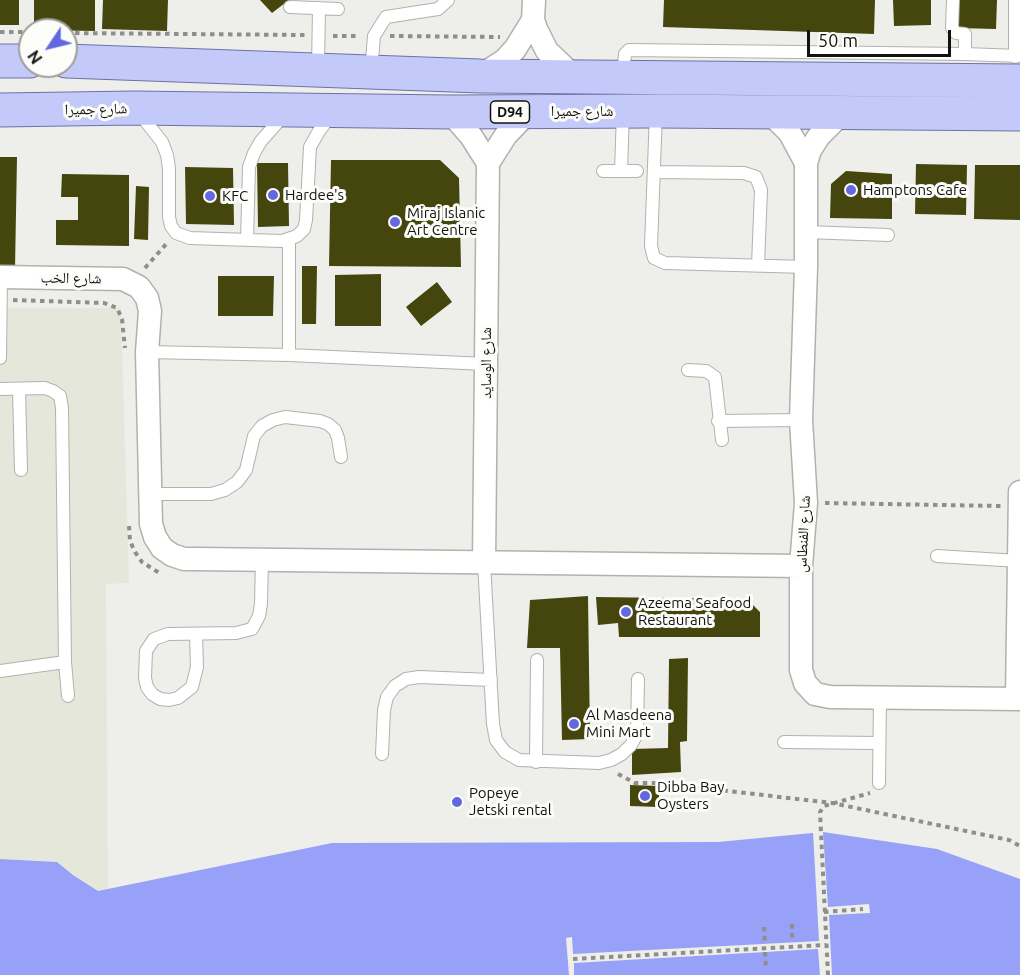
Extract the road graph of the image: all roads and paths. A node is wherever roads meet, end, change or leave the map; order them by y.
1 (448, 0) edge
2 (953, 0) edge
3 (1015, 0) edge
4 (290, 7) dead end
5 (319, 8) junction
6 (338, 9) dead end
7 (530, 19) edge
8 (0, 32) edge
9 (18, 32) edge
10 (78, 33) edge
11 (318, 36) junction
12 (374, 36) junction
13 (965, 54) junction
14 (0, 61) edge
15 (18, 61) edge
16 (78, 61) edge
17 (1018, 65) edge
18 (318, 69) junction
19 (371, 72) junction
20 (480, 76) junction
21 (580, 77) junction
22 (623, 77) junction
23 (135, 108) junction
24 (0, 110) edge
25 (289, 110) junction
26 (335, 111) junction
27 (623, 111) junction
28 (656, 111) junction
29 (765, 111) junction
30 (450, 112) junction
31 (528, 112) junction
32 (843, 112) junction
33 (1020, 114) edge
34 (488, 163) junction
35 (806, 164) junction
36 (603, 171) dead end
37 (621, 171) junction
38 (638, 171) dead end
39 (654, 172) junction
40 (806, 232) junction
41 (176, 233) junction
42 (888, 235) dead end
43 (247, 240) junction
44 (289, 241) junction
45 (758, 265) junction
46 (806, 267) junction
47 (1, 277) edge
48 (136, 284) junction
49 (147, 352) junction
50 (289, 355) junction
51 (0, 358) edge
52 (486, 364) junction
53 (688, 370) dead end
54 (0, 389) edge
55 (19, 389) junction
56 (801, 420) junction
57 (718, 421) junction
58 (722, 440) dead end
59 (341, 457) dead end
60 (21, 470) dead end
61 (1020, 492) edge
62 (151, 494) junction
63 (806, 503) junction
64 (1020, 507) edge
65 (937, 556) dead end
66 (262, 560) junction
67 (1019, 561) edge
68 (484, 563) junction
69 (801, 566) junction
70 (196, 634) junction
71 (537, 660) dead end
72 (65, 662) junction
73 (0, 671) edge
74 (638, 679) dead end
75 (490, 680) junction
76 (68, 696) dead end
77 (880, 698) junction
78 (1018, 699) edge
79 (784, 742) dead end
80 (879, 743) junction
81 (382, 754) dead end
82 (536, 762) junction
83 (599, 763) junction
84 (879, 783) joint
85 (832, 803) junction
86 (1020, 846) edge
87 (863, 909) dead end
88 (825, 912) junction
89 (792, 924) dead end
90 (764, 927) dead end
91 (792, 942) dead end
92 (765, 944) dead end
93 (826, 945) junction
94 (765, 952) dead end
95 (573, 959) dead end
96 (766, 968) dead end
97 (828, 975) edge

1 - 12 lane
2 - 13 lane
3 - 17 lane
4 - 5 lane
5 - 6 lane
5 - 11 lane
7 - 12 path
7 - 20 street
7 - 21 street
8 - 9 path
10 - 11 path
11 - 12 path
11 - 18 lane
12 - 19 lane
13 - 17 lane
13 - 22 lane
14 - 15 main road
16 - 18 main road
17 - 22 main road
18 - 19 main road
19 - 20 main road
20 - 21 main road
21 - 22 main road
23 - 24 main road, شارع جميرا / D94
23 - 25 main road, شارع جميرا / D94
23 - 41 lane
25 - 26 main road, شارع جميرا / D94
25 - 43 lane
26 - 30 main road, شارع جميرا / D94
26 - 44 lane
27 - 28 main road, شارع جميرا / D94
27 - 31 main road, شارع جميرا / D94
27 - 37 lane
28 - 29 main road, شارع جميرا / D94
28 - 39 lane
29 - 32 main road, شارع جميرا / D94
29 - 35 street, شارع الفنطاس
30 - 31 main road, شارع جميرا / D94
30 - 34 street
31 - 34 street
32 - 33 main road, شارع جميرا / D94
32 - 35 street, شارع الفنطاس
34 - 52 street, شارع الوسايد
35 - 40 street, شارع الفنطاس
36 - 37 lane
37 - 38 lane
39 - 45 lane
39 - 45 lane
40 - 42 lane
40 - 46 street, شارع الفنطاس
41 - 43 lane
41 - 48 path
43 - 44 lane
44 - 50 lane
45 - 46 lane
46 - 56 street, شارع الفنطاس
47 - 48 street, شارع الخب
47 - 51 lane
48 - 49 street
49 - 50 lane
49 - 62 street
50 - 52 lane
52 - 68 street, شارع الوسايد
53 - 57 lane
54 - 55 lane
55 - 60 lane
55 - 72 lane
56 - 57 lane
56 - 63 street, شارع الفنطاس
57 - 58 lane
59 - 62 lane
61 - 64 street
62 - 66 street
63 - 64 path
63 - 69 street, شارع الفنطاس
64 - 67 street
65 - 67 lane
66 - 68 street
66 - 70 lane
67 - 78 street
68 - 69 street
68 - 75 lane
69 - 77 street, شارع الفنطاس
70 - 70 lane
71 - 82 lane
72 - 73 lane
72 - 76 lane
74 - 83 lane
75 - 81 lane
75 - 82 lane
77 - 78 street, شارع الفنطاس
77 - 80 lane
79 - 80 lane
80 - 84 lane
82 - 83 lane
83 - 85 path
84 - 85 path
85 - 86 path
85 - 88 path
87 - 88 path
88 - 93 path
89 - 91 path
90 - 92 path
93 - 95 path
93 - 97 path
94 - 96 path

